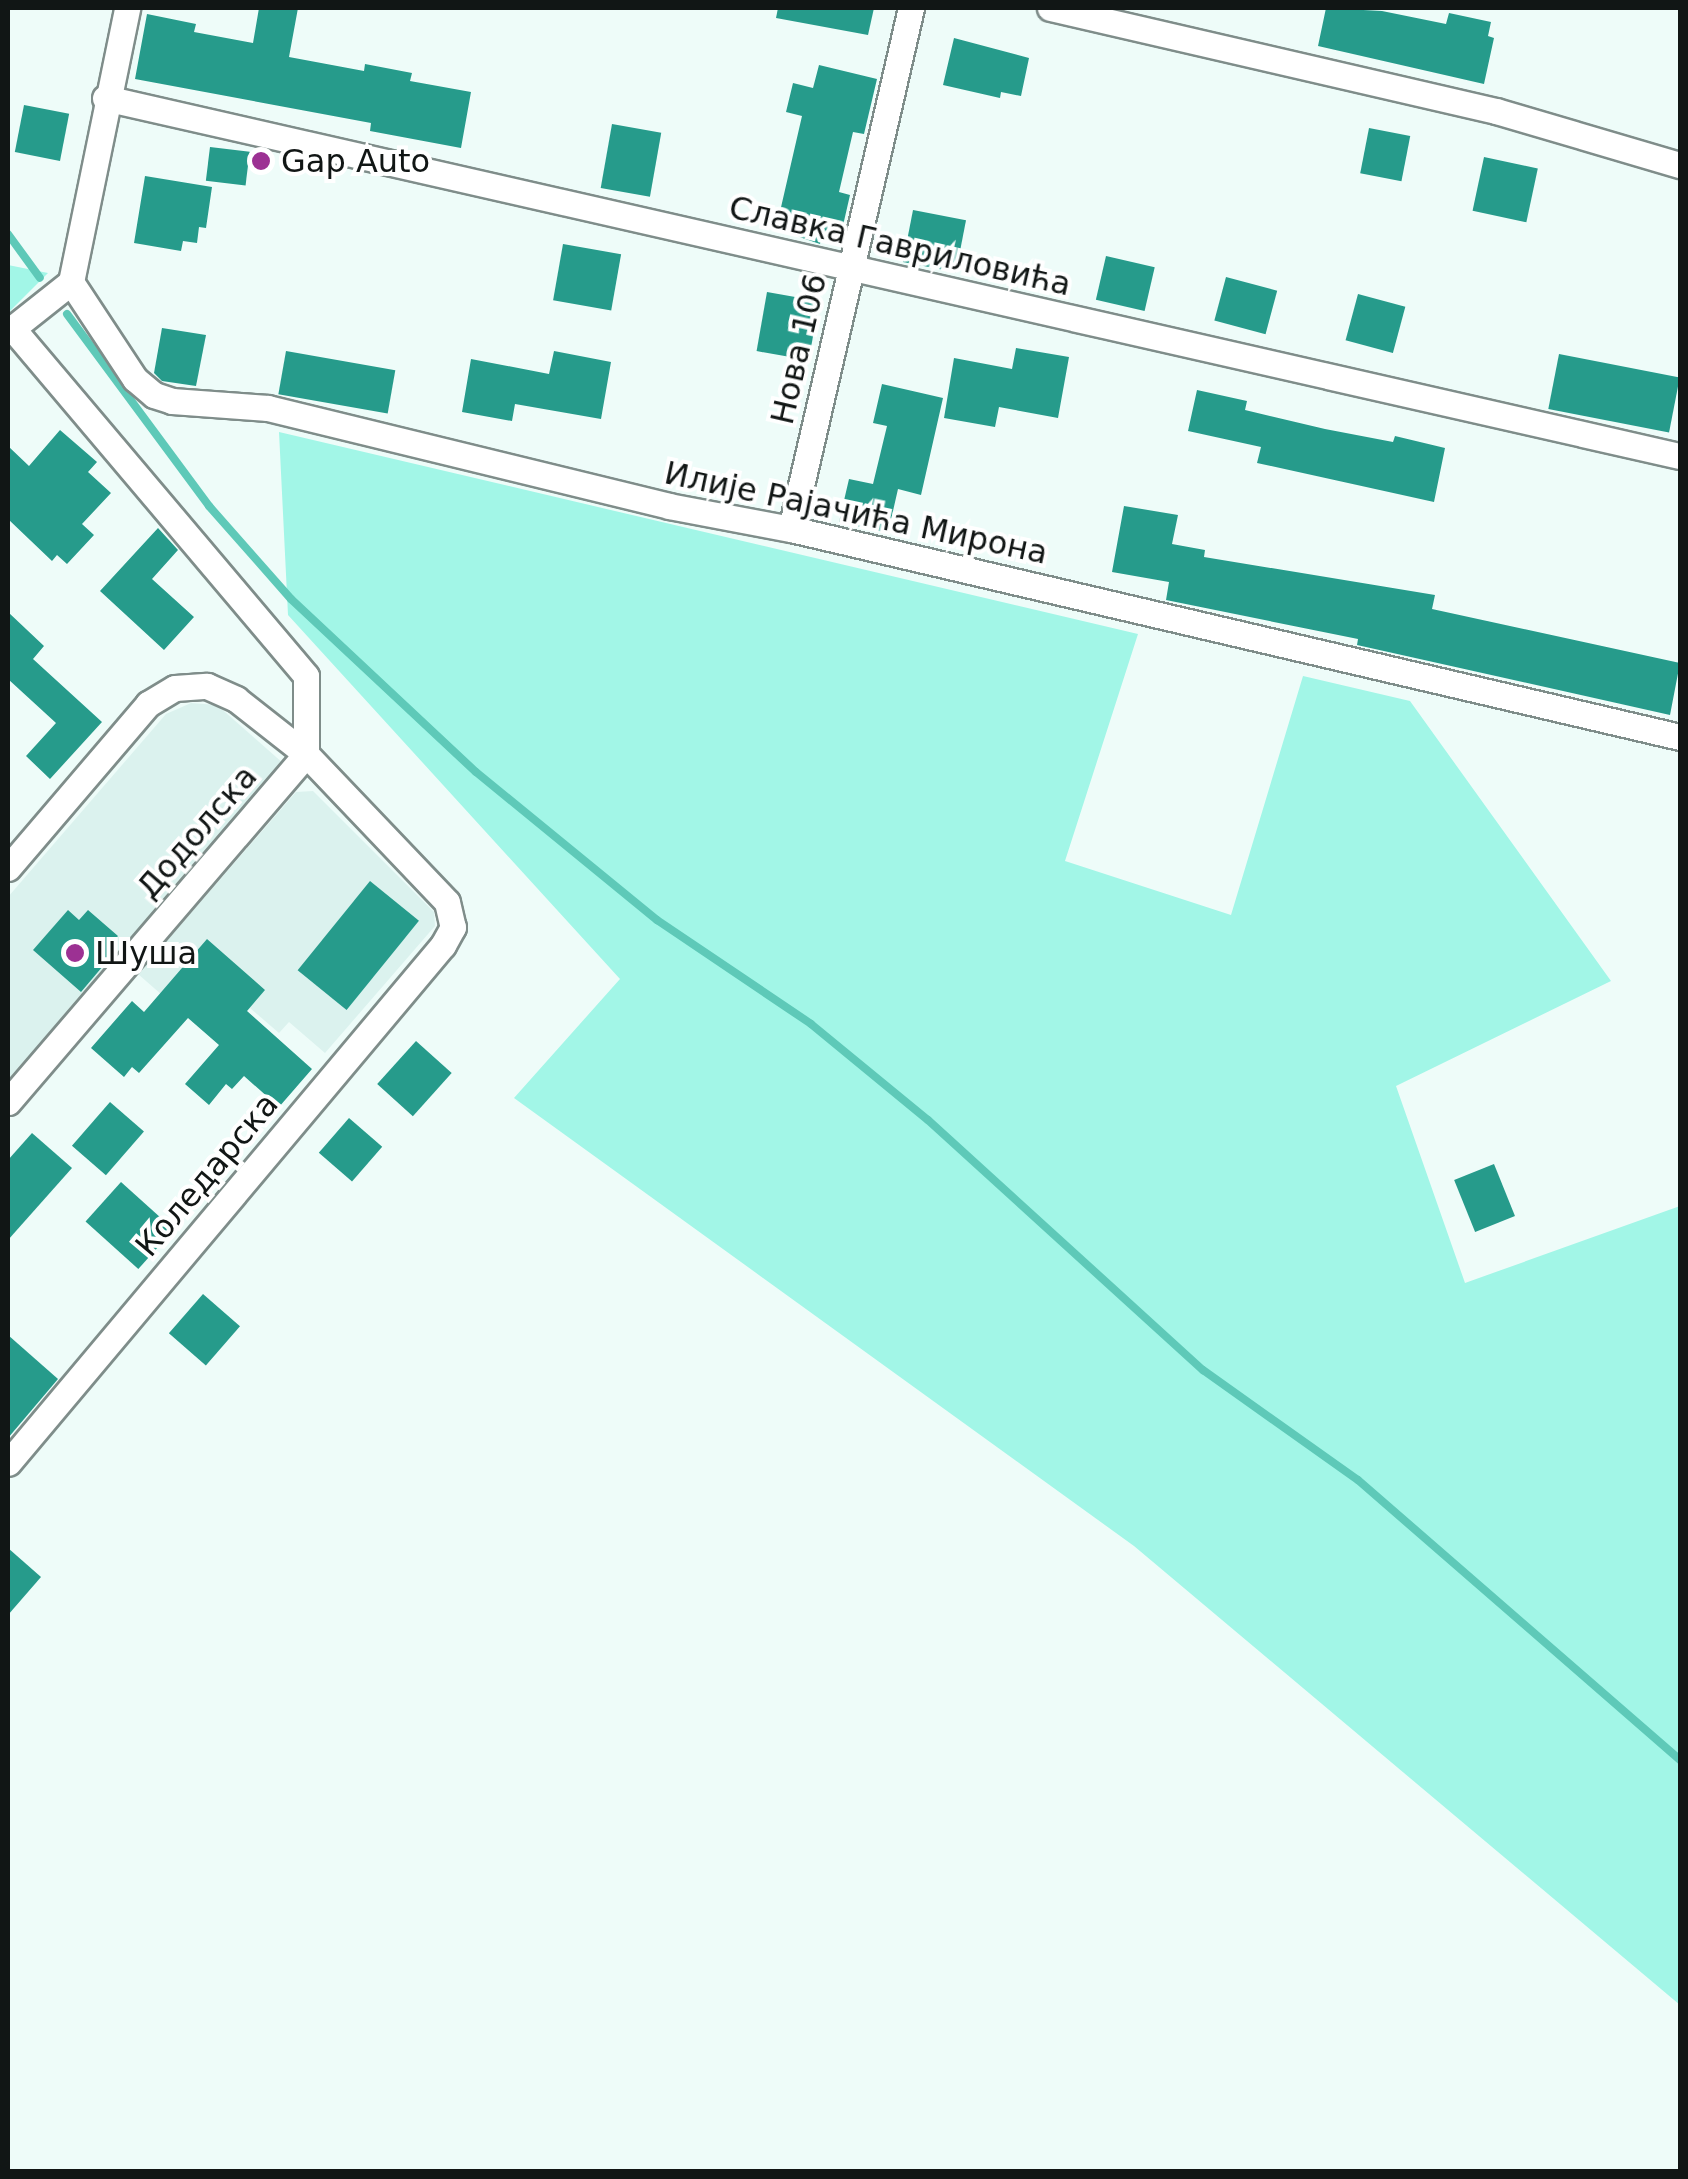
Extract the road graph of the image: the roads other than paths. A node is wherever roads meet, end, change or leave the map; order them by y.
1 (127, 8) edge
2 (911, 8) edge
3 (1050, 8) edge
4 (105, 98) junction
5 (1680, 165) edge
6 (851, 268) junction
7 (70, 282) junction
8 (10, 331) edge
9 (1680, 456) edge
10 (790, 529) junction
11 (306, 676) junction
12 (262, 720) junction
13 (1680, 736) edge
14 (306, 754) junction
15 (8, 868) edge
16 (8, 1102) edge
17 (8, 1463) edge

1 - 4 street
2 - 6 street, Нова 106
3 - 5 street
4 - 6 street, Славка Гавриловића
4 - 7 street
6 - 9 street, Славка Гавриловића
6 - 10 street, Нова 106
7 - 8 street
7 - 10 street, Илије Рајачића Мирона
8 - 11 street
10 - 13 street, Илије Рајачића Мирона
11 - 12 street
11 - 14 street
12 - 14 street
12 - 15 street
14 - 16 street, Додолска
14 - 17 street, Коледарска

